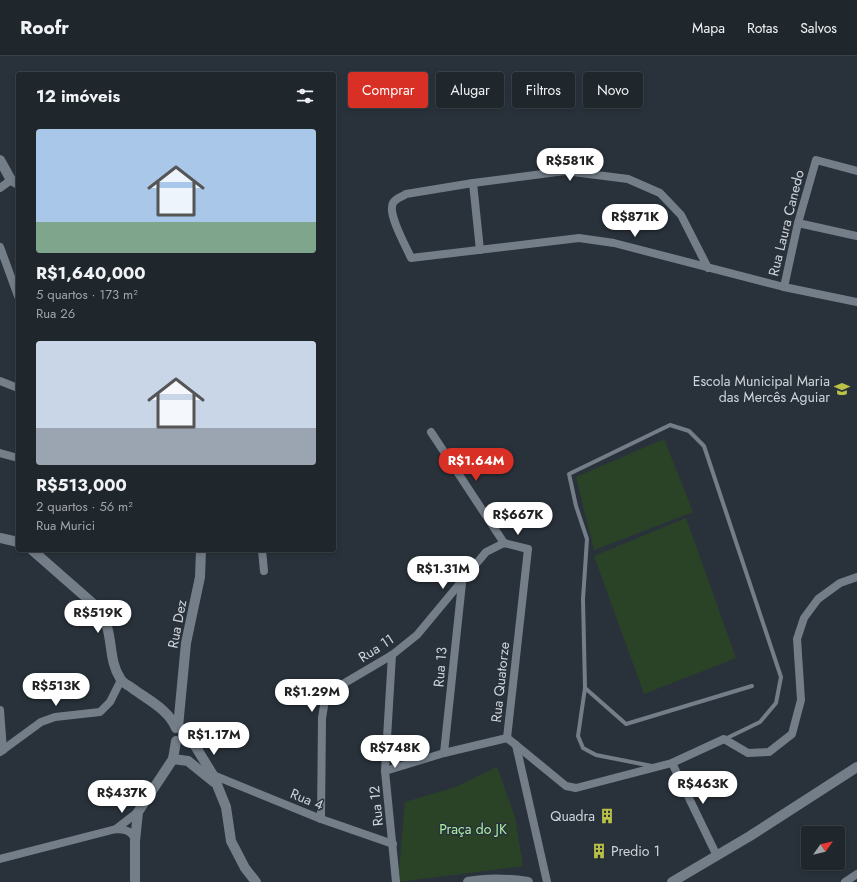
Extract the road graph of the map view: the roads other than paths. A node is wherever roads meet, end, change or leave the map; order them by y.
1 (0, 160) edge
2 (857, 171) edge
3 (15, 182) edge
4 (473, 183) junction
5 (0, 188) edge
6 (798, 223) junction
7 (857, 236) edge
8 (0, 247) edge
9 (480, 250) junction
10 (708, 268) junction
11 (784, 287) junction
12 (16, 291) edge
13 (857, 302) edge
14 (0, 381) edge
15 (16, 387) edge
16 (431, 432) dead end
17 (0, 453) edge
18 (16, 457) edge
19 (0, 538) edge
20 (16, 542) edge
21 (504, 543) junction
22 (34, 552) edge
23 (201, 552) edge
24 (262, 552) edge
25 (264, 572) dead end
26 (857, 577) edge
27 (462, 583) junction
28 (392, 655) junction
29 (121, 680) junction
30 (752, 686) dead end
31 (585, 688) junction
32 (0, 710) edge
33 (180, 733) junction
34 (507, 738) junction
35 (724, 739) junction
36 (516, 745) junction
37 (1, 751) edge
38 (444, 753) junction
39 (173, 759) junction
40 (672, 763) junction
41 (656, 767) junction
42 (857, 767) edge
43 (385, 771) junction
44 (213, 775) junction
45 (218, 786) junction
46 (138, 812) junction
47 (320, 819) junction
48 (116, 829) junction
49 (135, 841) junction
50 (393, 844) junction
51 (717, 856) junction
52 (0, 859) edge
53 (857, 874) edge
54 (135, 882) edge
55 (256, 882) edge
56 (396, 882) edge
57 (468, 882) edge
58 (528, 882) edge
59 (547, 882) edge
60 (672, 882) edge
61 (845, 882) edge

1 - 3 street
2 - 6 street, Rua Laura Canedo
3 - 5 street
4 - 9 street
4 - 9 street
4 - 10 street
6 - 7 street
6 - 11 street, Rua Laura Canedo
8 - 12 street
9 - 10 street
10 - 11 street
11 - 13 street
14 - 15 street
16 - 21 street
17 - 18 street
19 - 20 street
21 - 27 street, Rua 11
21 - 34 street, Rua Quatorze
22 - 29 street
23 - 33 street, Rua Dez
24 - 25 street
26 - 35 street
27 - 28 street, Rua 11
27 - 38 street, Rua 13
28 - 43 street, Rua 12
28 - 47 street, Rua 11
29 - 33 street
29 - 37 street
30 - 31 lane
31 - 35 lane
31 - 41 lane
32 - 37 street
33 - 39 street, Rua Dez
33 - 44 street
34 - 36 street, Rua Quatorze
34 - 38 street
35 - 40 street, Rua Quatorze
36 - 41 street, Rua Quatorze
36 - 59 street
38 - 43 street
39 - 45 street
39 - 46 street
40 - 41 street, Rua Quatorze
40 - 51 street
42 - 51 street
43 - 50 street, Rua 12
44 - 45 street
44 - 47 street, Rua 4
45 - 55 street
46 - 48 street
46 - 49 street
47 - 50 street, Rua 4
48 - 49 street
48 - 52 street
49 - 54 street
50 - 56 street, Rua 12
51 - 60 street
53 - 61 street
57 - 58 street

